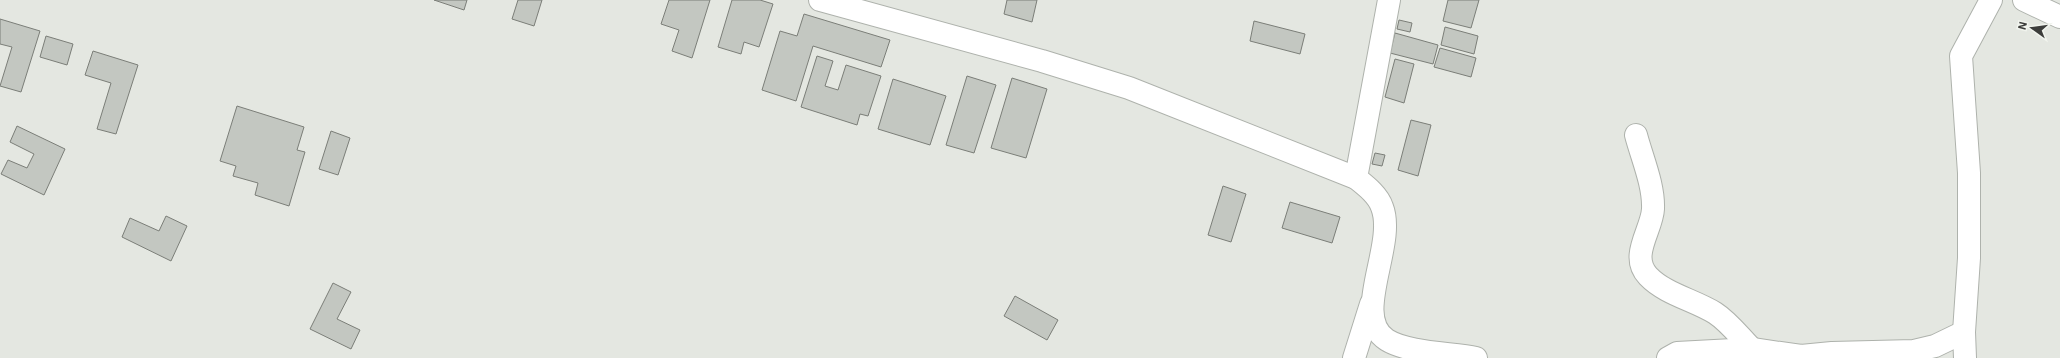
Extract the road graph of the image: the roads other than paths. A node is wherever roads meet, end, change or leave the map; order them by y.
1 (820, 0) edge
2 (1389, 0) edge
3 (1991, 0) edge
4 (2024, 0) edge
5 (2060, 17) edge
6 (1636, 135) dead end
7 (1356, 178) junction
8 (1372, 301) junction
9 (1964, 332) junction
10 (1752, 349) junction
11 (1354, 358) edge
12 (1476, 358) edge
13 (1668, 358) edge
14 (1964, 358) edge

1 - 7 street
2 - 7 street
3 - 9 street
4 - 5 street
6 - 10 street
7 - 8 street
8 - 11 street
8 - 12 street
9 - 10 street
9 - 14 street
10 - 13 street

